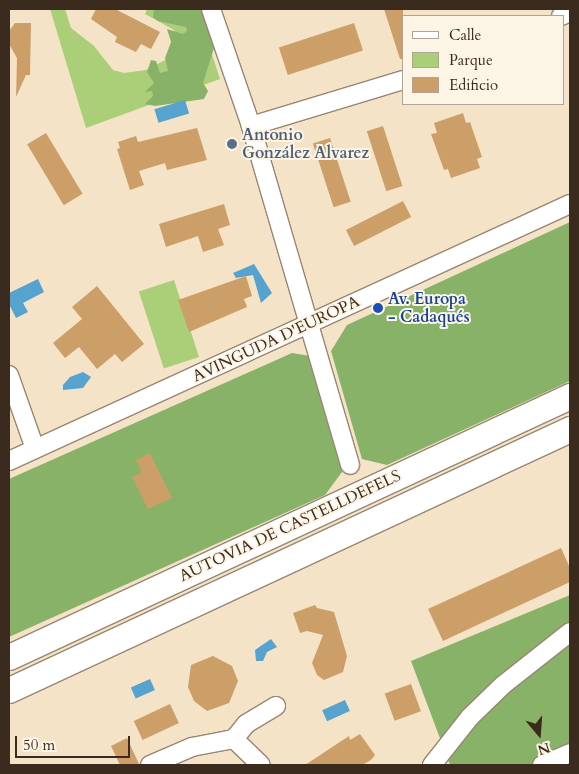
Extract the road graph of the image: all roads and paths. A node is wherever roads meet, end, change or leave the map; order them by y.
1 (211, 9) edge
2 (402, 80) edge
3 (250, 126) junction
4 (570, 204) edge
5 (309, 324) junction
6 (9, 375) edge
7 (570, 396) edge
8 (570, 429) edge
9 (35, 449) junction
10 (9, 461) edge
11 (350, 465) dead end
12 (570, 632) edge
13 (9, 656) edge
14 (9, 690) edge
15 (276, 706) dead end
16 (234, 739) junction
17 (570, 753) edge
18 (150, 765) edge
19 (261, 765) edge
20 (432, 765) edge
21 (542, 765) edge

1 - 3 street
2 - 3 street
3 - 5 street
4 - 5 street, AVINGUDA D'EUROPA
5 - 9 street, AVINGUDA D'EUROPA
5 - 11 street
6 - 9 street
7 - 13 highway, AUTOVIA DE CASTELLDEFELS
8 - 14 highway, AUTOVIA DE CASTELLDEFELS
9 - 10 street, AVINGUDA D'EUROPA
12 - 20 street
15 - 16 street
16 - 18 street
16 - 19 street
17 - 21 street

